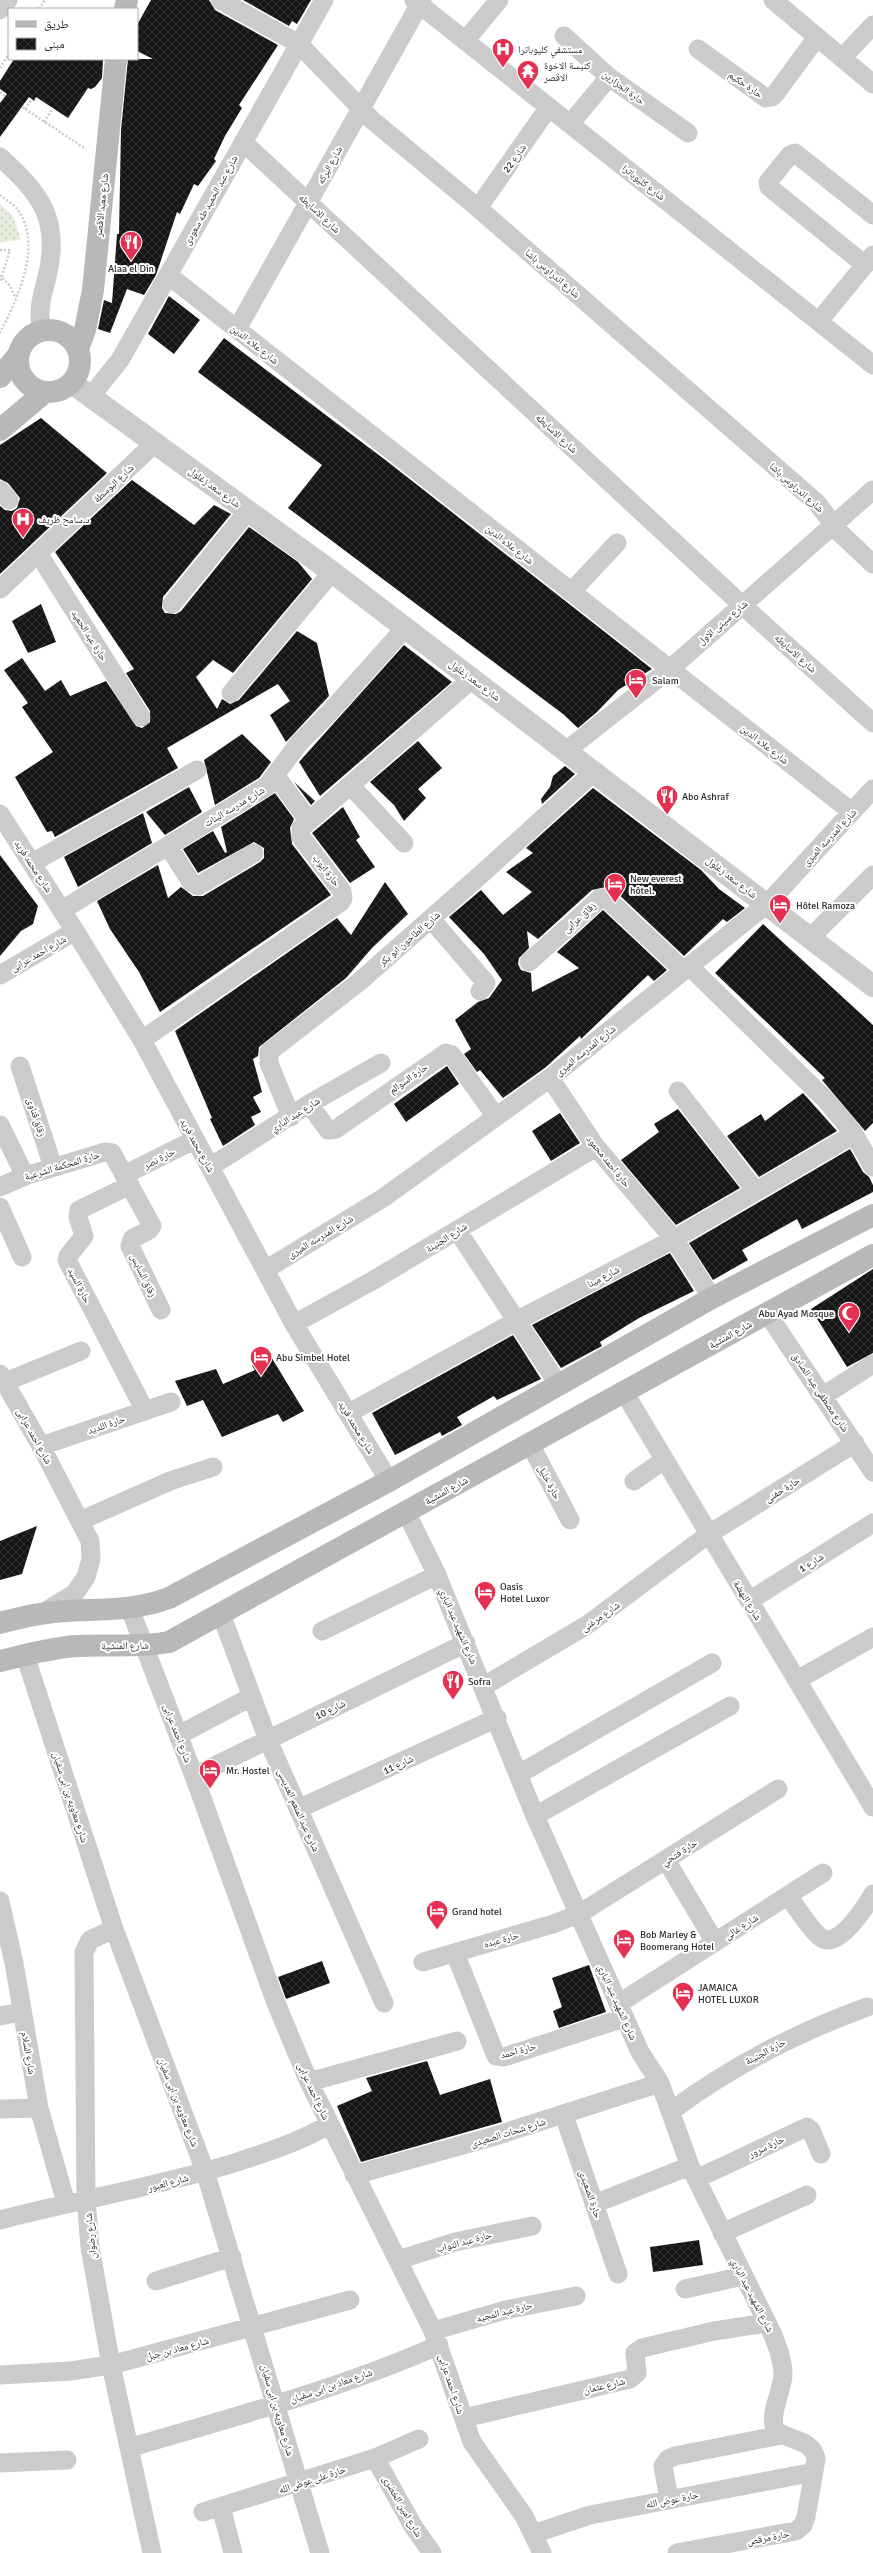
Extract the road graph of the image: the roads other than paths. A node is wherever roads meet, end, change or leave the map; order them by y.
1 (8, 0) edge
2 (220, 0) edge
3 (324, 0) edge
4 (499, 0) edge
5 (773, 0) edge
6 (418, 1) edge
7 (0, 10) edge
8 (873, 25) edge
9 (564, 36) dead end
10 (817, 38) junction
11 (465, 41) junction
12 (299, 44) junction
13 (698, 49) dead end
14 (842, 58) junction
15 (116, 60) edge
16 (609, 77) junction
17 (873, 84) edge
18 (549, 107) junction
19 (360, 110) junction
20 (570, 124) junction
21 (688, 133) dead end
22 (244, 142) junction
23 (0, 157) edge
24 (308, 202) junction
25 (478, 208) junction
26 (873, 215) edge
27 (869, 260) edge
28 (168, 275) junction
29 (819, 321) junction
30 (237, 329) junction
31 (42, 331) junction
32 (78, 349) junction
33 (18, 354) junction
34 (873, 365) edge
35 (0, 377) edge
36 (72, 383) junction
37 (45, 392) junction
38 (91, 396) junction
39 (0, 430) edge
40 (155, 443) junction
41 (873, 490) edge
42 (248, 511) junction
43 (833, 524) junction
44 (617, 543) dead end
45 (38, 553) junction
46 (873, 564) edge
47 (332, 572) junction
48 (0, 589) edge
49 (571, 592) junction
50 (172, 604) dead end
51 (742, 605) junction
52 (405, 628) junction
53 (670, 669) junction
54 (473, 678) junction
55 (231, 693) dead end
56 (141, 718) dead end
57 (873, 723) edge
58 (567, 750) junction
59 (197, 770) dead end
60 (595, 771) junction
61 (275, 775) junction
62 (350, 785) junction
63 (873, 790) edge
64 (852, 812) junction
65 (0, 814) edge
66 (309, 821) junction
67 (404, 843) dead end
68 (168, 846) junction
69 (254, 853) dead end
70 (32, 863) junction
71 (873, 875) edge
72 (767, 904) junction
73 (62, 910) junction
74 (431, 919) junction
75 (76, 931) junction
76 (810, 938) junction
77 (529, 962) dead end
78 (686, 968) junction
79 (0, 975) edge
80 (873, 986) edge
81 (480, 991) dead end
82 (142, 1040) junction
83 (381, 1063) dead end
84 (20, 1066) dead end
85 (550, 1078) junction
86 (678, 1091) dead end
87 (309, 1104) junction
88 (291, 1117) junction
89 (496, 1117) junction
90 (0, 1125) edge
91 (854, 1134) junction
92 (194, 1140) junction
93 (596, 1147) junction
94 (210, 1167) junction
95 (873, 1167) edge
96 (53, 1168) junction
97 (26, 1176) junction
98 (127, 1180) junction
99 (0, 1186) edge
100 (755, 1190) junction
101 (0, 1207) edge
102 (873, 1215) edge
103 (457, 1230) junction
104 (674, 1239) junction
105 (873, 1255) edge
106 (22, 1257) dead end
107 (265, 1270) junction
108 (712, 1298) junction
109 (161, 1310) dead end
110 (767, 1313) junction
111 (518, 1320) junction
112 (294, 1324) junction
113 (81, 1351) dead end
114 (873, 1364) edge
115 (2, 1378) edge
116 (558, 1384) junction
117 (624, 1392) junction
118 (823, 1396) junction
119 (172, 1402) dead end
120 (145, 1411) junction
121 (349, 1413) junction
122 (855, 1443) junction
123 (530, 1444) junction
124 (41, 1446) junction
125 (664, 1460) junction
126 (213, 1467) dead end
127 (873, 1472) edge
128 (389, 1481) junction
129 (634, 1481) dead end
130 (406, 1512) junction
131 (570, 1520) dead end
132 (80, 1521) junction
133 (873, 1523) edge
134 (709, 1534) junction
135 (437, 1575) junction
136 (749, 1601) junction
137 (130, 1609) junction
138 (41, 1614) junction
139 (222, 1614) junction
140 (0, 1623) edge
141 (322, 1631) dead end
142 (873, 1637) edge
143 (466, 1643) junction
144 (146, 1646) junction
145 (25, 1655) junction
146 (0, 1661) edge
147 (712, 1663) dead end
148 (797, 1680) junction
149 (484, 1686) junction
150 (251, 1697) junction
151 (730, 1706) dead end
152 (497, 1718) junction
153 (179, 1735) junction
154 (268, 1740) junction
155 (519, 1774) junction
156 (194, 1776) junction
157 (778, 1789) dead end
158 (873, 1807) edge
159 (298, 1809) junction
160 (536, 1816) junction
161 (666, 1860) junction
162 (823, 1873) dead end
163 (873, 1894) edge
164 (788, 1896) junction
165 (0, 1901) edge
166 (579, 1914) junction
167 (114, 1929) junction
168 (715, 1942) junction
169 (455, 1953) junction
170 (423, 1962) dead end
171 (384, 2003) dead end
172 (867, 2007) dead end
173 (621, 2011) junction
174 (22, 2012) junction
175 (0, 2016) edge
176 (457, 2041) dead end
177 (309, 2082) junction
178 (660, 2083) junction
179 (39, 2108) junction
180 (0, 2109) edge
181 (671, 2111) junction
182 (564, 2115) junction
183 (330, 2124) junction
184 (821, 2154) dead end
185 (205, 2171) junction
186 (693, 2172) junction
187 (354, 2175) junction
188 (807, 2195) dead end
189 (86, 2199) junction
190 (66, 2203) junction
191 (594, 2204) junction
192 (0, 2220) edge
193 (532, 2226) dead end
194 (722, 2233) junction
195 (232, 2257) junction
196 (398, 2260) junction
197 (618, 2274) dead end
198 (743, 2276) junction
199 (156, 2280) dead end
200 (685, 2289) dead end
201 (576, 2296) dead end
202 (350, 2300) dead end
203 (767, 2323) junction
204 (253, 2326) junction
205 (436, 2338) junction
206 (111, 2365) junction
207 (0, 2375) edge
208 (276, 2404) junction
209 (464, 2418) junction
210 (781, 2435) junction
211 (419, 2439) dead end
212 (129, 2448) junction
213 (375, 2458) junction
214 (67, 2460) dead end
215 (0, 2463) edge
216 (814, 2472) junction
217 (299, 2484) junction
218 (669, 2500) junction
219 (533, 2534) junction
220 (152, 2553) edge
221 (233, 2553) edge
222 (320, 2553) edge
223 (431, 2553) edge
224 (542, 2553) edge
225 (678, 2553) edge

1 - 7 street
2 - 12 street, شارع اندراوس باشا
3 - 12 street, شارع عبد الحميد طه سعودى
4 - 11 street
5 - 10 street
6 - 11 street, شارع كليوباترا
6 - 19 street, شارع البركه
8 - 14 street
9 - 16 street, حارة الجزارين
10 - 13 street, حارة حكيم
10 - 14 street
11 - 18 street, شارع كليوباترا
12 - 19 street, شارع اندراوس باشا
12 - 22 street, شارع عبد الحميد طه سعودى
14 - 17 street
15 - 32 main road, شارع معبد الاقصر
16 - 20 street
16 - 21 street, حارة الجزارين
18 - 20 street, شارع كليوباترا
18 - 25 street, شارع 22
19 - 24 street, شارع البركه
19 - 25 street, شارع اندراوس باشا
20 - 29 street, شارع كليوباترا
22 - 24 street, شارع الاسايطه
22 - 28 street, شارع عبد الحميد طه سعودى
23 - 31 street
24 - 30 street, شارع البركه
24 - 51 street, شارع الاسايطه
25 - 43 street, شارع اندراوس باشا
26 - 27 street
27 - 29 street
28 - 30 street, شارع علاء الدين
28 - 38 street, شارع عبد الحميد طه سعودى
29 - 34 street, شارع كليوباترا
30 - 49 street, شارع علاء الدين
31 - 32 main road
31 - 33 main road
32 - 36 main road
33 - 35 main road
33 - 37 main road
36 - 37 main road
36 - 38 street, شارع سعد زغلول
37 - 39 main road
38 - 40 street, شارع سعد زغلول
40 - 42 street, شارع سعد زغلول
40 - 45 street, شارع البوسطة
41 - 43 street, شارع سيتى الاول
42 - 47 street, شارع سعد زغلول
42 - 50 street
43 - 46 street, شارع اندراوس باشا
43 - 51 street, شارع سيتى الاول
44 - 49 street
45 - 48 street, شارع البوسطة
45 - 56 street, حارة عبد الحميد
47 - 52 street, شارع سعد زغلول
47 - 55 street
49 - 53 street, شارع علاء الدين
51 - 53 street, شارع سيتى الاول
51 - 57 street, شارع الاسايطه
52 - 54 street, شارع سعد زغلول
52 - 61 street, شارع مدرسه البنات
53 - 58 street, شارع سيتى الاول
53 - 64 street, شارع علاء الدين
54 - 58 street, شارع سعد زغلول
54 - 62 street, حارة ايوب
58 - 60 street, شارع سعد زغلول
59 - 70 street
60 - 72 street, شارع سعد زغلول
60 - 74 street, شارع الطاحون ابو بكر
61 - 66 street
61 - 68 street, شارع مدرسه البنات
62 - 66 street, حارة ايوب
62 - 67 street
63 - 64 street, شارع المدرسه الميرى
64 - 72 street, شارع المدرسه الميرى
65 - 70 street, شارع محمد فريد
66 - 82 street, حارة ايوب
68 - 69 street
68 - 73 street, شارع مدرسه البنات
70 - 73 street, شارع محمد فريد
71 - 76 street
72 - 76 street, شارع سعد زغلول
72 - 78 street, شارع المدرسه الميرى
73 - 75 street, شارع محمد فريد
74 - 81 street
74 - 88 street, شارع الطاحون ابو بكر
75 - 79 street, شارع احمد عرابى
75 - 82 street, شارع محمد فريد
76 - 80 street, شارع سعد زغلول
77 - 78 street, زقاق عرابى
78 - 85 street, شارع المدرسه الميرى
78 - 91 street, زقاق عرابى
82 - 92 street, شارع محمد فريد
83 - 87 street, شارع عبد الباري
84 - 96 street, زقاق قناوى
85 - 89 street, شارع المدرسه الميرى
85 - 93 street, حارة احمد محمود
86 - 100 street
87 - 88 street, شارع عبد الباري
87 - 89 street, حارة السوالم
88 - 94 street, شارع عبد الباري
89 - 107 street, شارع المدرسه الميرى
90 - 97 street
91 - 95 street, زقاق عرابى
91 - 100 street, شارع مينا
92 - 94 street, شارع محمد فريد
92 - 98 street, حارة نصر
93 - 103 street, شارع الجنينة
93 - 104 street, حارة احمد محمود
94 - 107 street, شارع محمد فريد
96 - 97 street, حارة المحكمة الشرعية
96 - 98 street, حارة المحكمة الشرعية
97 - 99 street, حارة المحكمة الشرعية
98 - 109 street, زقاق السايس
98 - 120 street, حارة السيد
100 - 104 street, شارع مينا
101 - 106 street
102 - 108 main road
103 - 111 street
103 - 112 street, شارع الجنينة
104 - 108 street, حارة احمد محمود
104 - 111 street, شارع مينا
105 - 110 main road, شارع المنشية
107 - 112 street, شارع محمد فريد
108 - 116 main road
110 - 117 main road, شارع المنشية
110 - 118 street, شارع مصطفى عبد الصادق
111 - 116 street
111 - 121 street, شارع مينا
112 - 121 street, شارع محمد فريد
113 - 115 street
114 - 118 street
115 - 124 street, شارع احمد عرابى
116 - 128 main road
117 - 123 main road, شارع المنشية
117 - 125 street, شارع النهضة
118 - 122 street, شارع مصطفى عبد الصادق
119 - 120 street, حارة اللديد
120 - 124 street, حارة اللديد
121 - 128 street, شارع محمد فريد
122 - 127 street, شارع مصطفى عبد الصادق
122 - 134 street, حارة حفنى
123 - 130 main road, شارع المنشية
123 - 131 street, حارة خليل
124 - 132 street, شارع احمد عرابى
125 - 129 street
125 - 134 street, شارع النهضة
126 - 132 street
128 - 137 main road
130 - 135 street, شارع الشهيد عبد الباري
130 - 139 main road, شارع المنشية
132 - 138 street, شارع احمد عرابى
133 - 136 street, شارع 1
134 - 136 street, شارع النهضة
134 - 149 street, شارع مرغنى
135 - 141 street
135 - 143 street, شارع الشهيد عبد الباري
136 - 148 street, شارع النهضة
137 - 138 main road
137 - 144 street, شارع احمد عرابى
138 - 140 main road
139 - 144 main road, شارع المنشية
139 - 150 street, شارع عبد المنعم العديسى
142 - 148 street
143 - 149 street, شارع الشهيد عبد الباري
143 - 154 street, شارع 10
144 - 145 main road, شارع المنشية
144 - 153 street, شارع احمد عرابى
145 - 146 main road, شارع المنشية
145 - 167 street, شارع معاويه بن ابى سفيان
147 - 155 street
148 - 158 street, شارع النهضة
149 - 152 street, شارع الشهيد عبد الباري
150 - 153 street
150 - 154 street, شارع عبد المنعم العديسى
151 - 160 street
152 - 155 street, شارع الشهيد عبد الباري
152 - 159 street, شارع 11
153 - 156 street, شارع احمد عرابى
154 - 156 street, شارع 10
154 - 159 street, شارع عبد المنعم العديسى
155 - 160 street, شارع الشهيد عبد الباري
156 - 177 street, شارع احمد عرابى
157 - 161 street, حارة فتحي
159 - 171 street, شارع عبد المنعم العديسى
160 - 166 street, شارع الشهيد عبد الباري
161 - 166 street, حارة فتحي
161 - 168 street
162 - 164 street, شارع غالى
163 - 164 street
164 - 168 street, شارع غالى
165 - 174 street, شارع السلام
166 - 169 street, حارة عبده
166 - 173 street, شارع الشهيد عبد الباري
167 - 185 street, شارع معاويه بن ابى سفيان
167 - 189 street, شارع رضوان
168 - 173 street, شارع غالى
169 - 170 street, حارة عبده
169 - 173 street, حارة احمد
172 - 181 street, حارة الجنينة
173 - 178 street, شارع الشهيد عبد الباري
174 - 175 street
174 - 179 street, شارع السلام
176 - 177 street
177 - 183 street, شارع احمد عرابى
178 - 181 street, شارع الشهيد عبد الباري
178 - 182 street, شارع شحات الصعيدى
179 - 180 street
179 - 190 street, شارع السلام
181 - 186 street, شارع الشهيد عبد الباري
182 - 187 street, شارع شحات الصعيدى
182 - 191 street, حارة الصعيدى
183 - 185 street, شارع العبور
183 - 187 street, شارع احمد عرابى
184 - 186 street, حارة سرور
185 - 189 street, شارع العبور
185 - 195 street, شارع معاويه بن ابى سفيان
186 - 191 street
186 - 194 street, شارع الشهيد عبد الباري
187 - 196 street, شارع احمد عرابى
188 - 194 street
189 - 190 street, شارع العبور
189 - 206 street, شارع رضوان
190 - 192 street, شارع العبور
191 - 197 street, حارة الصعيدى
193 - 196 street, حارة عبد التواب
194 - 198 street, شارع الشهيد عبد الباري
195 - 199 street
195 - 204 street, شارع معاويه بن ابى سفيان
196 - 205 street, شارع احمد عرابى
198 - 200 street
198 - 203 street, شارع الشهيد عبد الباري
201 - 205 street, حارة عبد المجيد
202 - 204 street, شارع معاذ بن جبل
203 - 209 street, شارع عثمان
203 - 210 street, شارع الشهيد عبد الباري
204 - 206 street, شارع معاذ بن جبل
204 - 208 street, شارع معاويه بن ابى سفيان
205 - 208 street, شارع معاذ بن ابى سفيان
205 - 209 street, شارع احمد عرابى
206 - 207 street, شارع معاذ بن جبل
206 - 212 street, شارع رضوان
208 - 212 street, شارع معاذ بن ابى سفيان
208 - 217 street, شارع معاويه بن ابى سفيان
209 - 219 street, شارع احمد عرابى
210 - 216 street
210 - 218 street
211 - 213 street, حارة على عوض الله
212 - 220 street, شارع رضوان
213 - 217 street, حارة على عوض الله
213 - 223 street, شارع امين الخضرى
214 - 215 street
216 - 218 street, حارة عوض الله
216 - 225 street, حارة مرقص
217 - 221 street, حارة على عوض الله
217 - 222 street, شارع معاويه بن ابى سفيان
218 - 219 street, حارة عوض الله
219 - 224 street, شارع احمد عرابى

